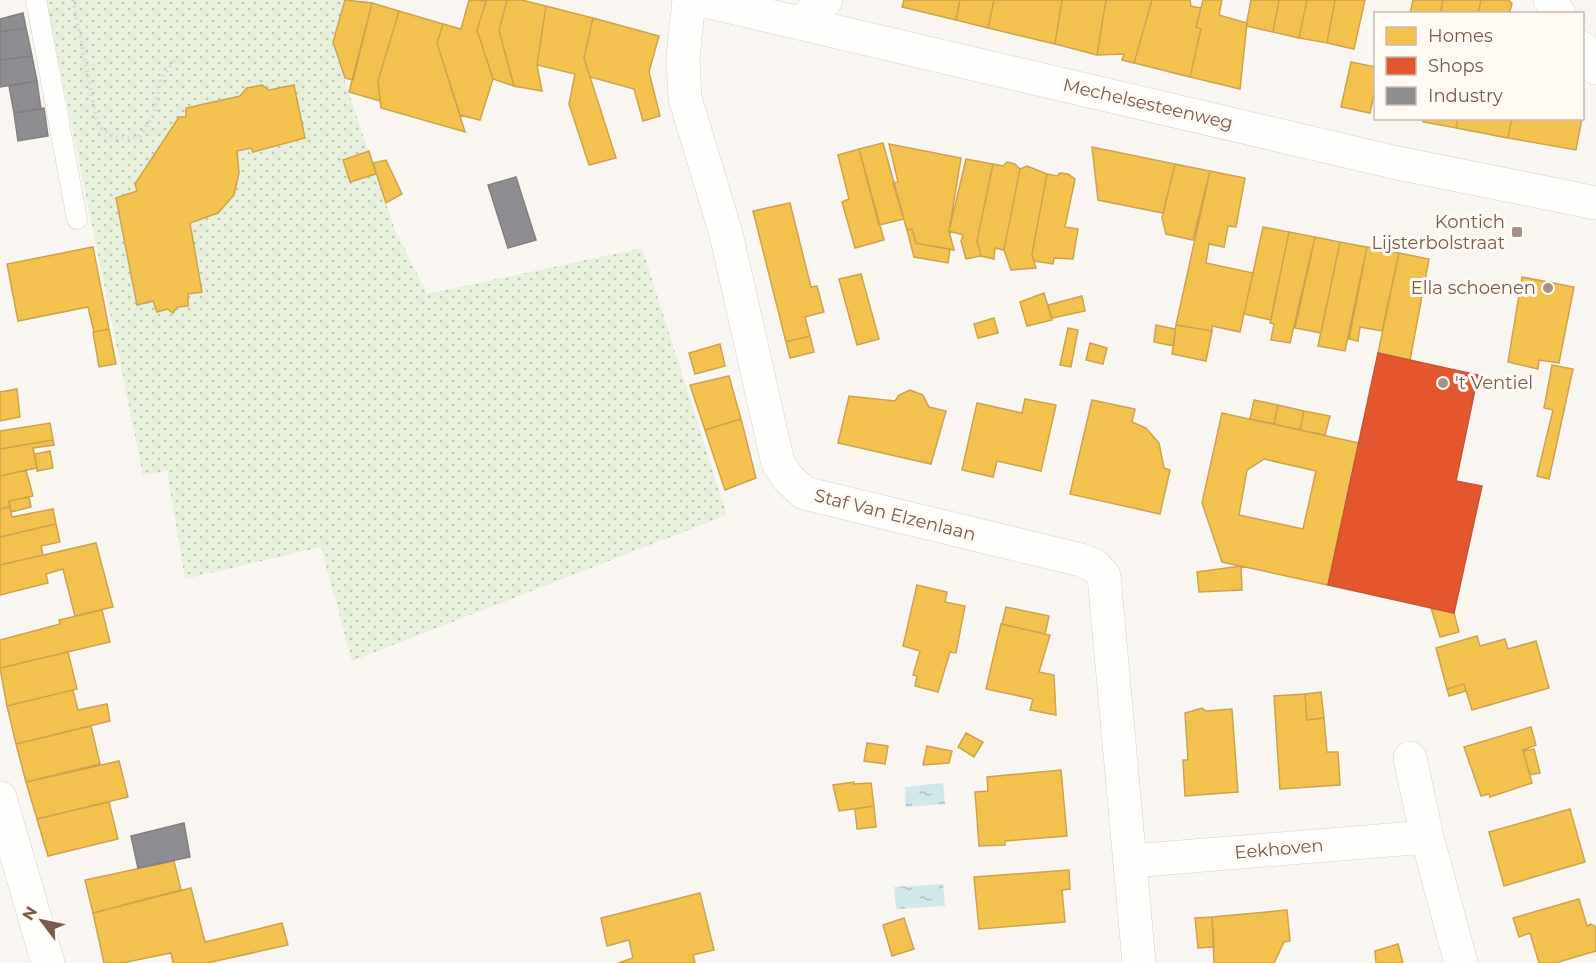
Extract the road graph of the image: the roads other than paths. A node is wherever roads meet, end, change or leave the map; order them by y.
1 (36, 0) edge
2 (689, 0) edge
3 (701, 0) edge
4 (826, 0) edge
5 (801, 22) junction
6 (1584, 51) edge
7 (1596, 68) edge
8 (1596, 202) edge
9 (77, 219) dead end
10 (1410, 758) dead end
11 (0, 798) edge
12 (1427, 837) junction
13 (1131, 861) junction
14 (48, 963) edge
15 (1139, 963) edge
16 (1461, 963) edge

1 - 9 lane
2 - 13 street, Staf Van Elzenlaan
3 - 5 street, Mechelsesteenweg
4 - 5 street
5 - 8 street, Mechelsesteenweg
6 - 7 street
10 - 12 street
11 - 14 street
12 - 13 street, Eekhoven
12 - 16 street
13 - 15 street, Staf Van Elzenlaan

